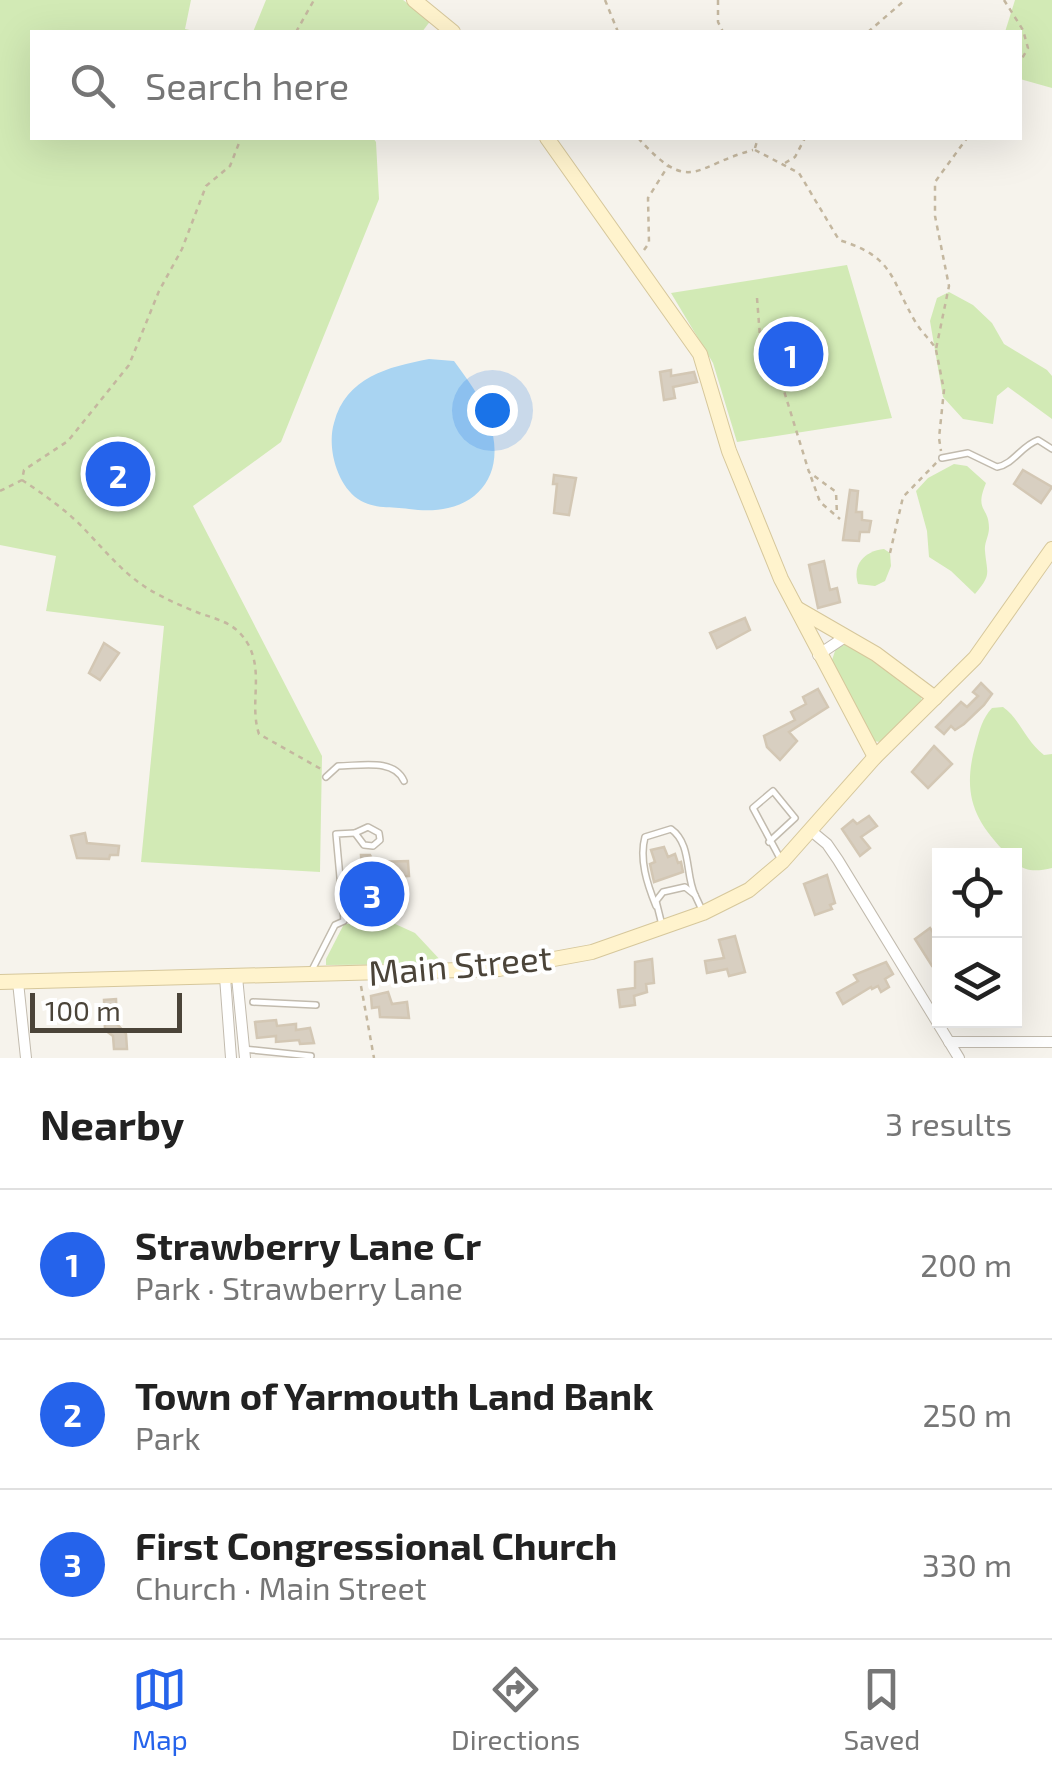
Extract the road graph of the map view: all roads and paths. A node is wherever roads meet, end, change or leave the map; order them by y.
1 (314, 0) edge
2 (414, 0) edge
3 (605, 0) edge
4 (718, 0) edge
5 (904, 0) edge
6 (1004, 0) edge
7 (297, 30) edge
8 (451, 30) edge
9 (617, 30) edge
10 (722, 30) edge
11 (870, 30) edge
12 (1022, 58) edge
13 (240, 140) edge
14 (548, 140) edge
15 (640, 140) edge
16 (758, 140) edge
17 (803, 140) edge
18 (966, 140) edge
19 (755, 150) junction
20 (785, 163) junction
21 (669, 165) junction
22 (634, 258) junction
23 (757, 298) dead end
24 (936, 349) junction
25 (1052, 449) edge
26 (942, 458) junction
27 (811, 476) junction
28 (22, 480) junction
29 (0, 491) edge
30 (1052, 549) edge
31 (890, 552) dead end
32 (793, 604) junction
33 (844, 637) junction
34 (818, 655) junction
35 (936, 698) junction
36 (875, 757) junction
37 (326, 777) joint
38 (404, 781) dead end
39 (810, 830) junction
40 (355, 833) junction
41 (768, 842) junction
42 (782, 862) junction
43 (695, 896) junction
44 (656, 906) junction
45 (702, 913) junction
46 (663, 929) junction
47 (361, 974) junction
48 (309, 975) junction
49 (231, 977) junction
50 (0, 982) edge
51 (18, 982) junction
52 (254, 1002) dead end
53 (316, 1005) dead end
54 (950, 1042) junction
55 (1052, 1042) edge
56 (231, 1053) edge
57 (244, 1054) edge
58 (311, 1056) edge
59 (26, 1058) edge
60 (374, 1058) edge
61 (958, 1058) edge

1 - 7 path
2 - 8 main road
3 - 9 path
4 - 10 path
5 - 11 path
6 - 12 path
13 - 28 path
14 - 22 main road
15 - 21 path
16 - 19 path
17 - 20 path
18 - 24 path
19 - 20 path
19 - 21 path
20 - 24 path
21 - 22 path
22 - 32 main road
23 - 27 path
24 - 26 path
25 - 26 lane
26 - 31 path
27 - 27 path
28 - 29 path
28 - 37 path
30 - 35 main road, Main Street
32 - 33 main road
32 - 34 main road
33 - 34 street
33 - 35 main road
34 - 36 main road
35 - 36 main road, Main Street
36 - 39 main road, Main Street
37 - 38 lane
39 - 42 main road, Main Street
39 - 54 street
40 - 40 lane
40 - 48 lane
41 - 41 lane
41 - 42 lane
42 - 45 main road, Main Street
43 - 44 lane
43 - 44 lane
43 - 45 lane
44 - 46 lane
45 - 46 main road, Main Street
46 - 47 main road, Main Street
47 - 48 main road, Main Street
47 - 60 path
48 - 49 main road, Main Street
49 - 51 main road, Main Street
49 - 56 street
49 - 57 street
50 - 51 main road, Main Street
51 - 59 street
52 - 53 lane
54 - 55 street
54 - 61 street
56 - 57 lane
57 - 58 lane

